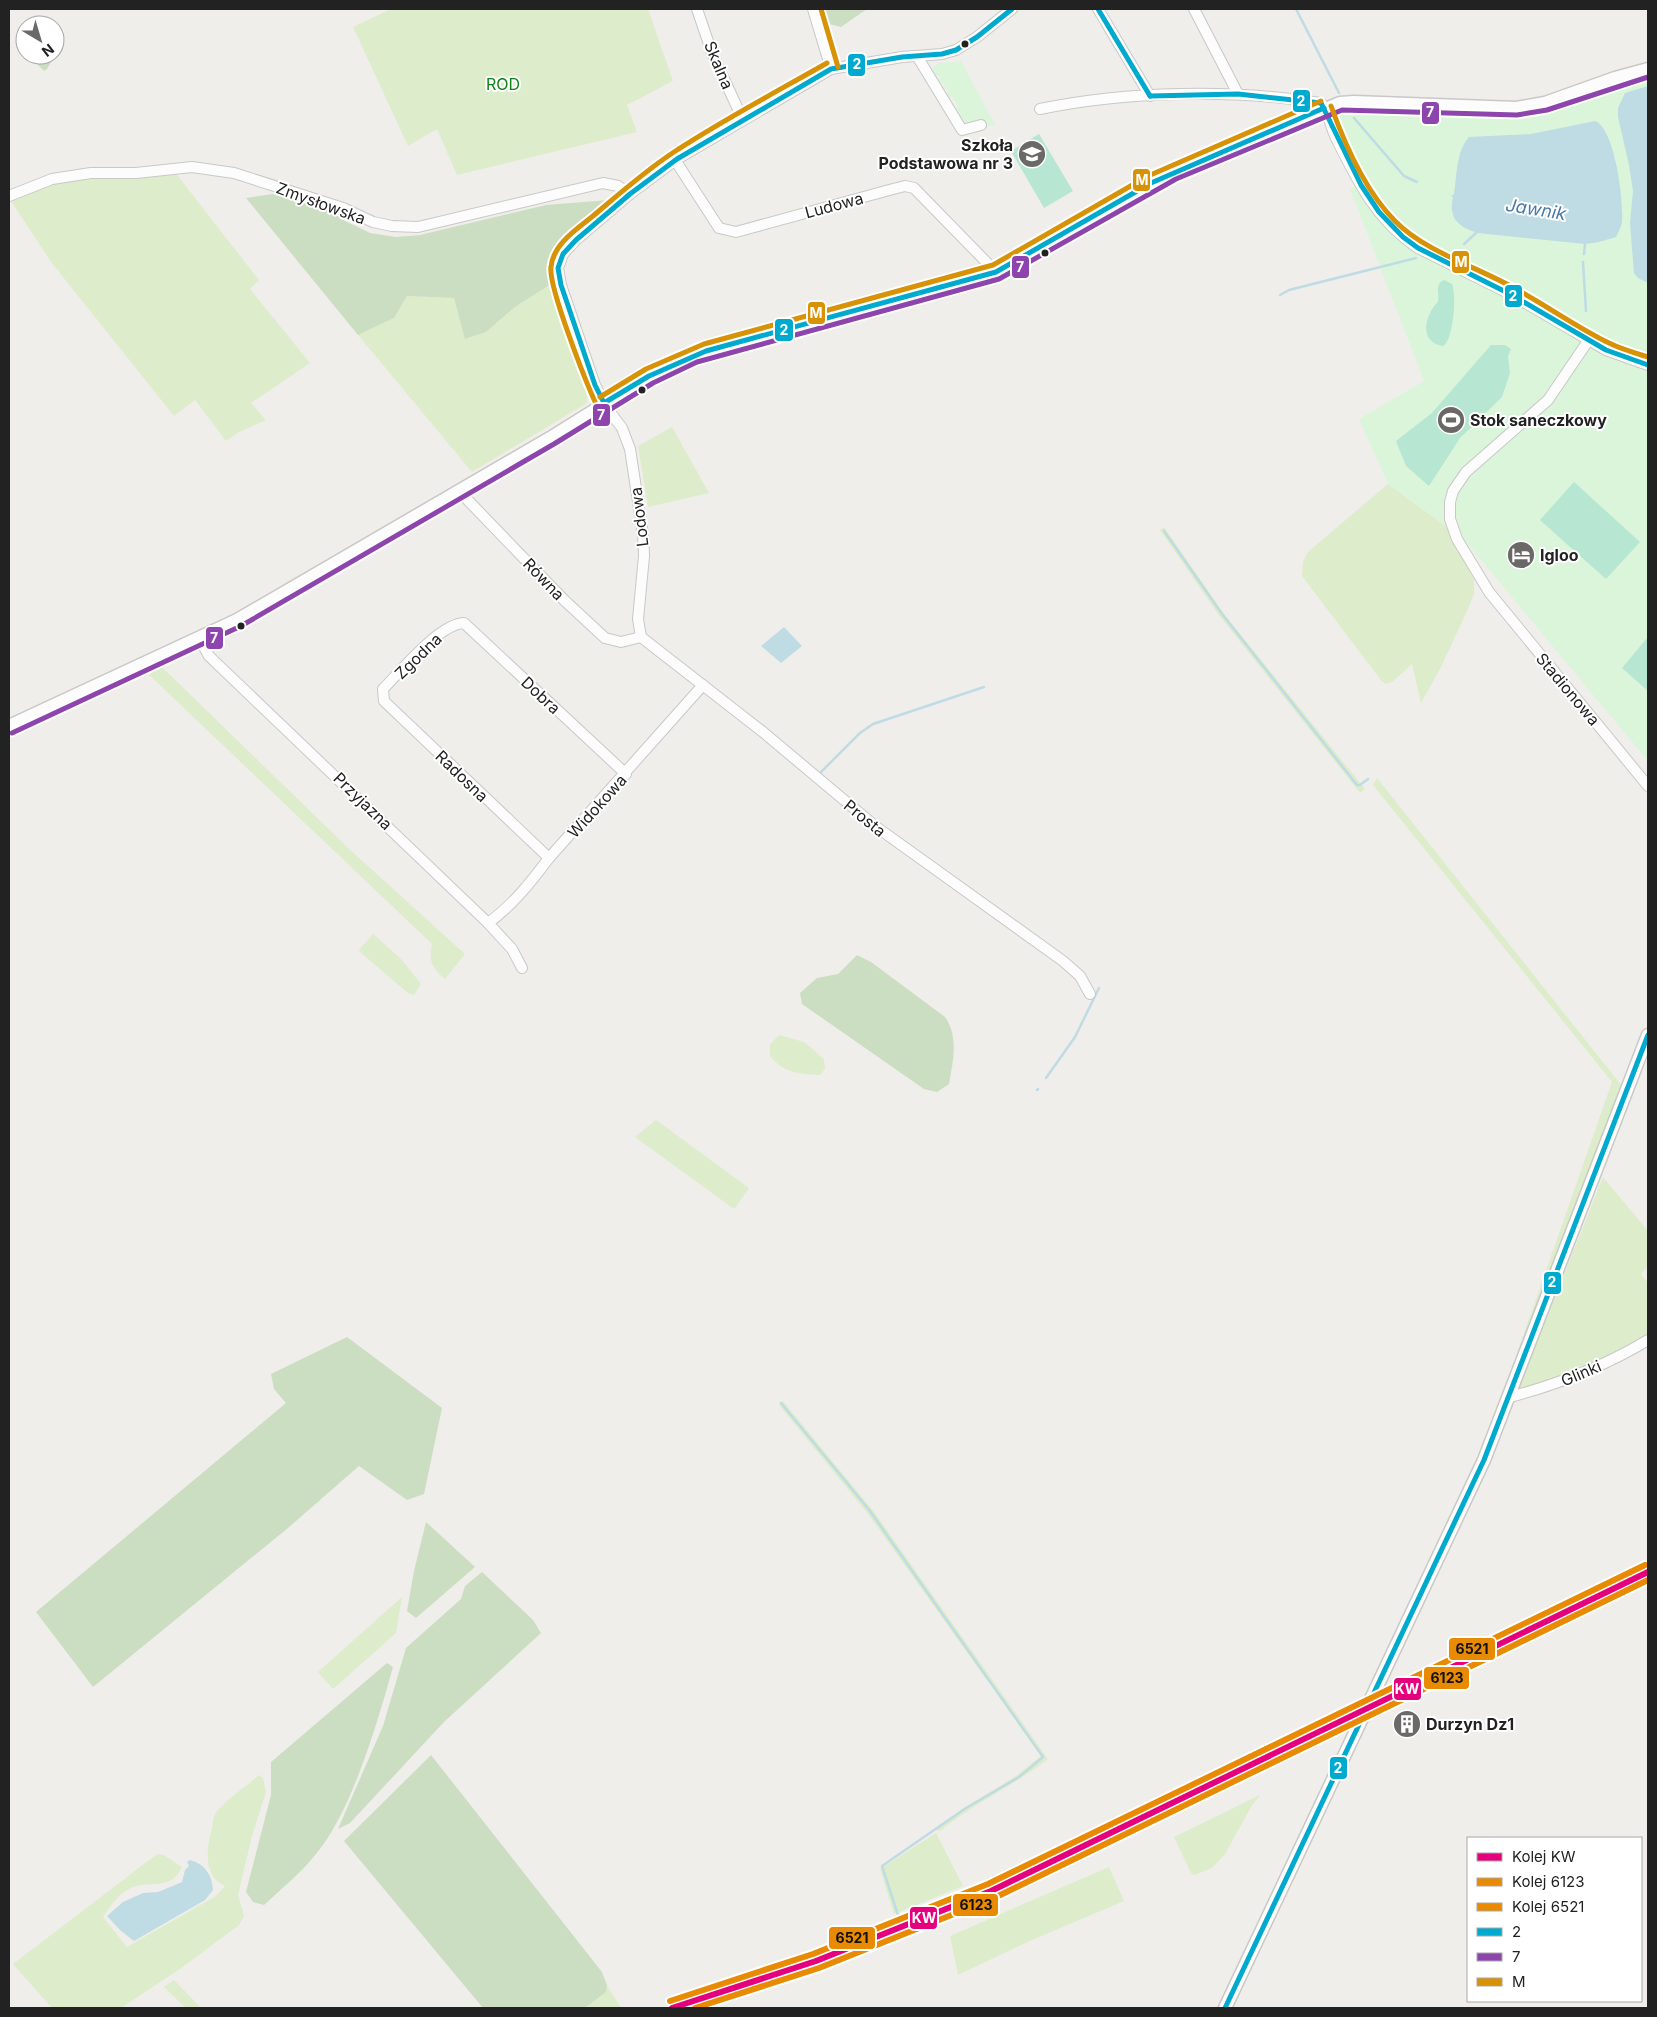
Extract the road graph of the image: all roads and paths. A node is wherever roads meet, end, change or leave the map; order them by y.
1 (697, 9) edge
2 (813, 9) edge
3 (1012, 9) edge
4 (1098, 9) edge
5 (1194, 9) edge
6 (917, 56) junction
7 (831, 69) junction
8 (1648, 69) edge
9 (1238, 94) junction
10 (1150, 96) junction
11 (1324, 108) junction
12 (1040, 109) dead end
13 (743, 120) junction
14 (981, 125) dead end
15 (675, 160) junction
16 (630, 194) junction
17 (9, 196) edge
18 (996, 272) junction
19 (1588, 340) junction
20 (1648, 366) edge
21 (604, 403) junction
22 (459, 491) junction
23 (454, 623) joint
24 (641, 637) junction
25 (199, 638) junction
26 (703, 686) junction
27 (383, 690) joint
28 (9, 726) edge
29 (626, 774) junction
30 (1648, 786) edge
31 (549, 858) junction
32 (488, 922) junction
33 (522, 968) dead end
34 (1090, 994) dead end
35 (1648, 1036) edge
36 (1648, 1340) edge
37 (1510, 1397) junction
38 (1225, 2008) edge

1 - 13 street, Skalna
2 - 7 street
3 - 6 street
4 - 10 street
5 - 9 street
6 - 7 street
6 - 14 street
7 - 13 street
8 - 11 street
9 - 10 street
9 - 11 street
10 - 12 street
11 - 18 street
11 - 19 street
13 - 15 street
15 - 16 street
15 - 18 street, Ludowa
16 - 17 street, Zmysłowska
16 - 21 street, Lodowa
18 - 21 street
19 - 20 street
19 - 30 street, Stadionowa
21 - 22 street
21 - 24 street, Lodowa
22 - 24 street, Równa
22 - 25 street
23 - 27 street, Zgodna
23 - 29 street, Dobra
24 - 26 street, Prosta
25 - 28 street
25 - 32 street, Przyjazna
26 - 29 street, Widokowa
26 - 34 street, Prosta
27 - 31 street, Radosna
29 - 31 street, Widokowa
31 - 32 street, Widokowa
32 - 33 street, Przyjazna
35 - 37 street
36 - 37 street, Glinki
37 - 38 street

